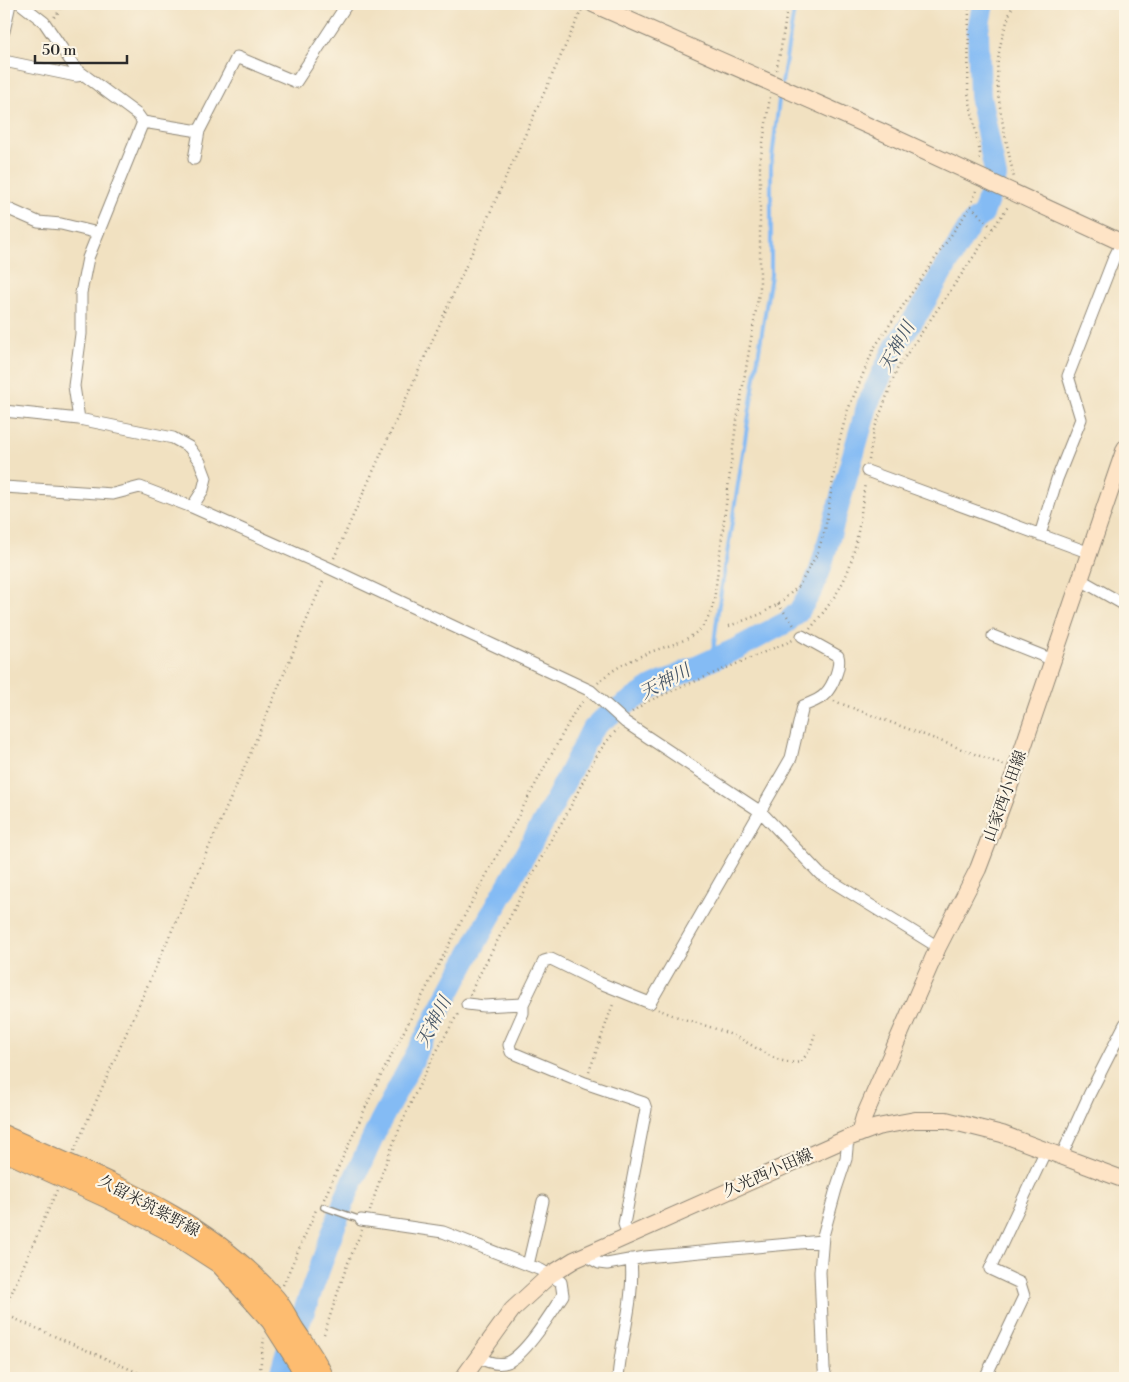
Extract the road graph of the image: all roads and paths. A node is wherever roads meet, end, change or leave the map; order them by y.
1 (10, 4) edge
2 (21, 4) edge
3 (347, 4) edge
4 (584, 4) edge
5 (593, 4) edge
6 (788, 4) edge
7 (969, 4) edge
8 (1013, 4) edge
9 (4, 31) edge
10 (4, 61) edge
11 (83, 75) junction
12 (772, 83) junction
13 (143, 122) junction
14 (199, 131) junction
15 (194, 159) dead end
16 (980, 178) junction
17 (1011, 192) junction
18 (971, 206) junction
19 (4, 207) edge
20 (993, 229) junction
21 (98, 233) junction
22 (1123, 243) edge
23 (4, 411) edge
24 (79, 419) junction
25 (1125, 448) edge
26 (867, 471) junction
27 (4, 487) edge
28 (192, 507) junction
29 (1040, 534) junction
30 (1090, 553) junction
31 (329, 568) junction
32 (1081, 580) junction
33 (778, 604) junction
34 (1125, 605) edge
35 (729, 626) dead end
36 (802, 636) junction
37 (993, 636) dead end
38 (1054, 660) junction
39 (594, 695) junction
40 (824, 696) junction
41 (623, 720) junction
42 (1016, 769) junction
43 (761, 812) junction
44 (938, 947) junction
45 (467, 1004) junction
46 (523, 1004) junction
47 (613, 1004) dead end
48 (650, 1004) junction
49 (1125, 1024) edge
50 (815, 1034) dead end
51 (585, 1083) junction
52 (4, 1135) edge
53 (854, 1136) junction
54 (1046, 1150) junction
55 (4, 1151) edge
56 (1061, 1157) junction
57 (65, 1171) junction
58 (1125, 1180) edge
59 (543, 1201) dead end
60 (324, 1207) dead end
61 (364, 1221) junction
62 (628, 1235) junction
63 (822, 1241) junction
64 (584, 1255) junction
65 (631, 1259) junction
66 (528, 1265) junction
67 (550, 1275) junction
68 (4, 1310) edge
69 (4, 1314) edge
70 (278, 1316) junction
71 (324, 1334) dead end
72 (478, 1357) junction
73 (318, 1377) edge
74 (150, 1378) edge
75 (259, 1378) edge
76 (463, 1378) edge
77 (618, 1378) edge
78 (826, 1378) edge
79 (985, 1378) edge

1 - 9 street
2 - 11 street
3 - 14 street
4 - 31 path
5 - 12 main road
6 - 12 path
7 - 16 path
8 - 17 path
10 - 11 street
11 - 13 street
12 - 16 main road
12 - 39 path
13 - 14 street
13 - 21 street
14 - 15 street
16 - 17 main road
16 - 18 path
17 - 20 path
17 - 22 main road
18 - 20 path
18 - 33 path
19 - 21 street
20 - 26 path
21 - 24 street
22 - 29 street
23 - 24 street
24 - 28 street
25 - 30 main road, 山家西小田線
26 - 29 street
26 - 36 path
27 - 28 street
28 - 31 street
29 - 30 street
30 - 32 main road, 山家西小田線
31 - 39 street
31 - 57 path
32 - 34 street
32 - 38 main road, 山家西小田線
33 - 35 path
33 - 36 path
36 - 40 street
36 - 41 path
37 - 38 street
38 - 42 main road, 山家西小田線
39 - 41 street
39 - 70 path
40 - 42 path
40 - 43 street
41 - 43 street
41 - 45 path
42 - 44 main road, 山家西小田線
43 - 44 street
43 - 48 street
44 - 53 main road, 山家西小田線
45 - 46 street
45 - 61 path
46 - 48 street
46 - 51 street
47 - 51 path
48 - 50 path
49 - 56 street
51 - 62 street
52 - 57 main road, 久留米筑紫野線
53 - 54 main road, 久光西小田線
53 - 62 main road, 久光西小田線
53 - 63 street
54 - 56 main road, 久光西小田線
54 - 79 street
55 - 57 main road, 久留米筑紫野線
56 - 58 main road, 久光西小田線
57 - 68 path
57 - 70 main road, 久留米筑紫野線
59 - 66 street
60 - 61 lane
61 - 66 street
61 - 71 path
62 - 64 main road, 久光西小田線
63 - 65 street
63 - 78 street
64 - 65 street
64 - 67 main road, 久光西小田線
65 - 77 street
66 - 67 street
67 - 72 main road, 久光西小田線
67 - 72 street
69 - 74 path
70 - 73 main road, 久留米筑紫野線
70 - 75 path
72 - 76 main road, 久光西小田線

